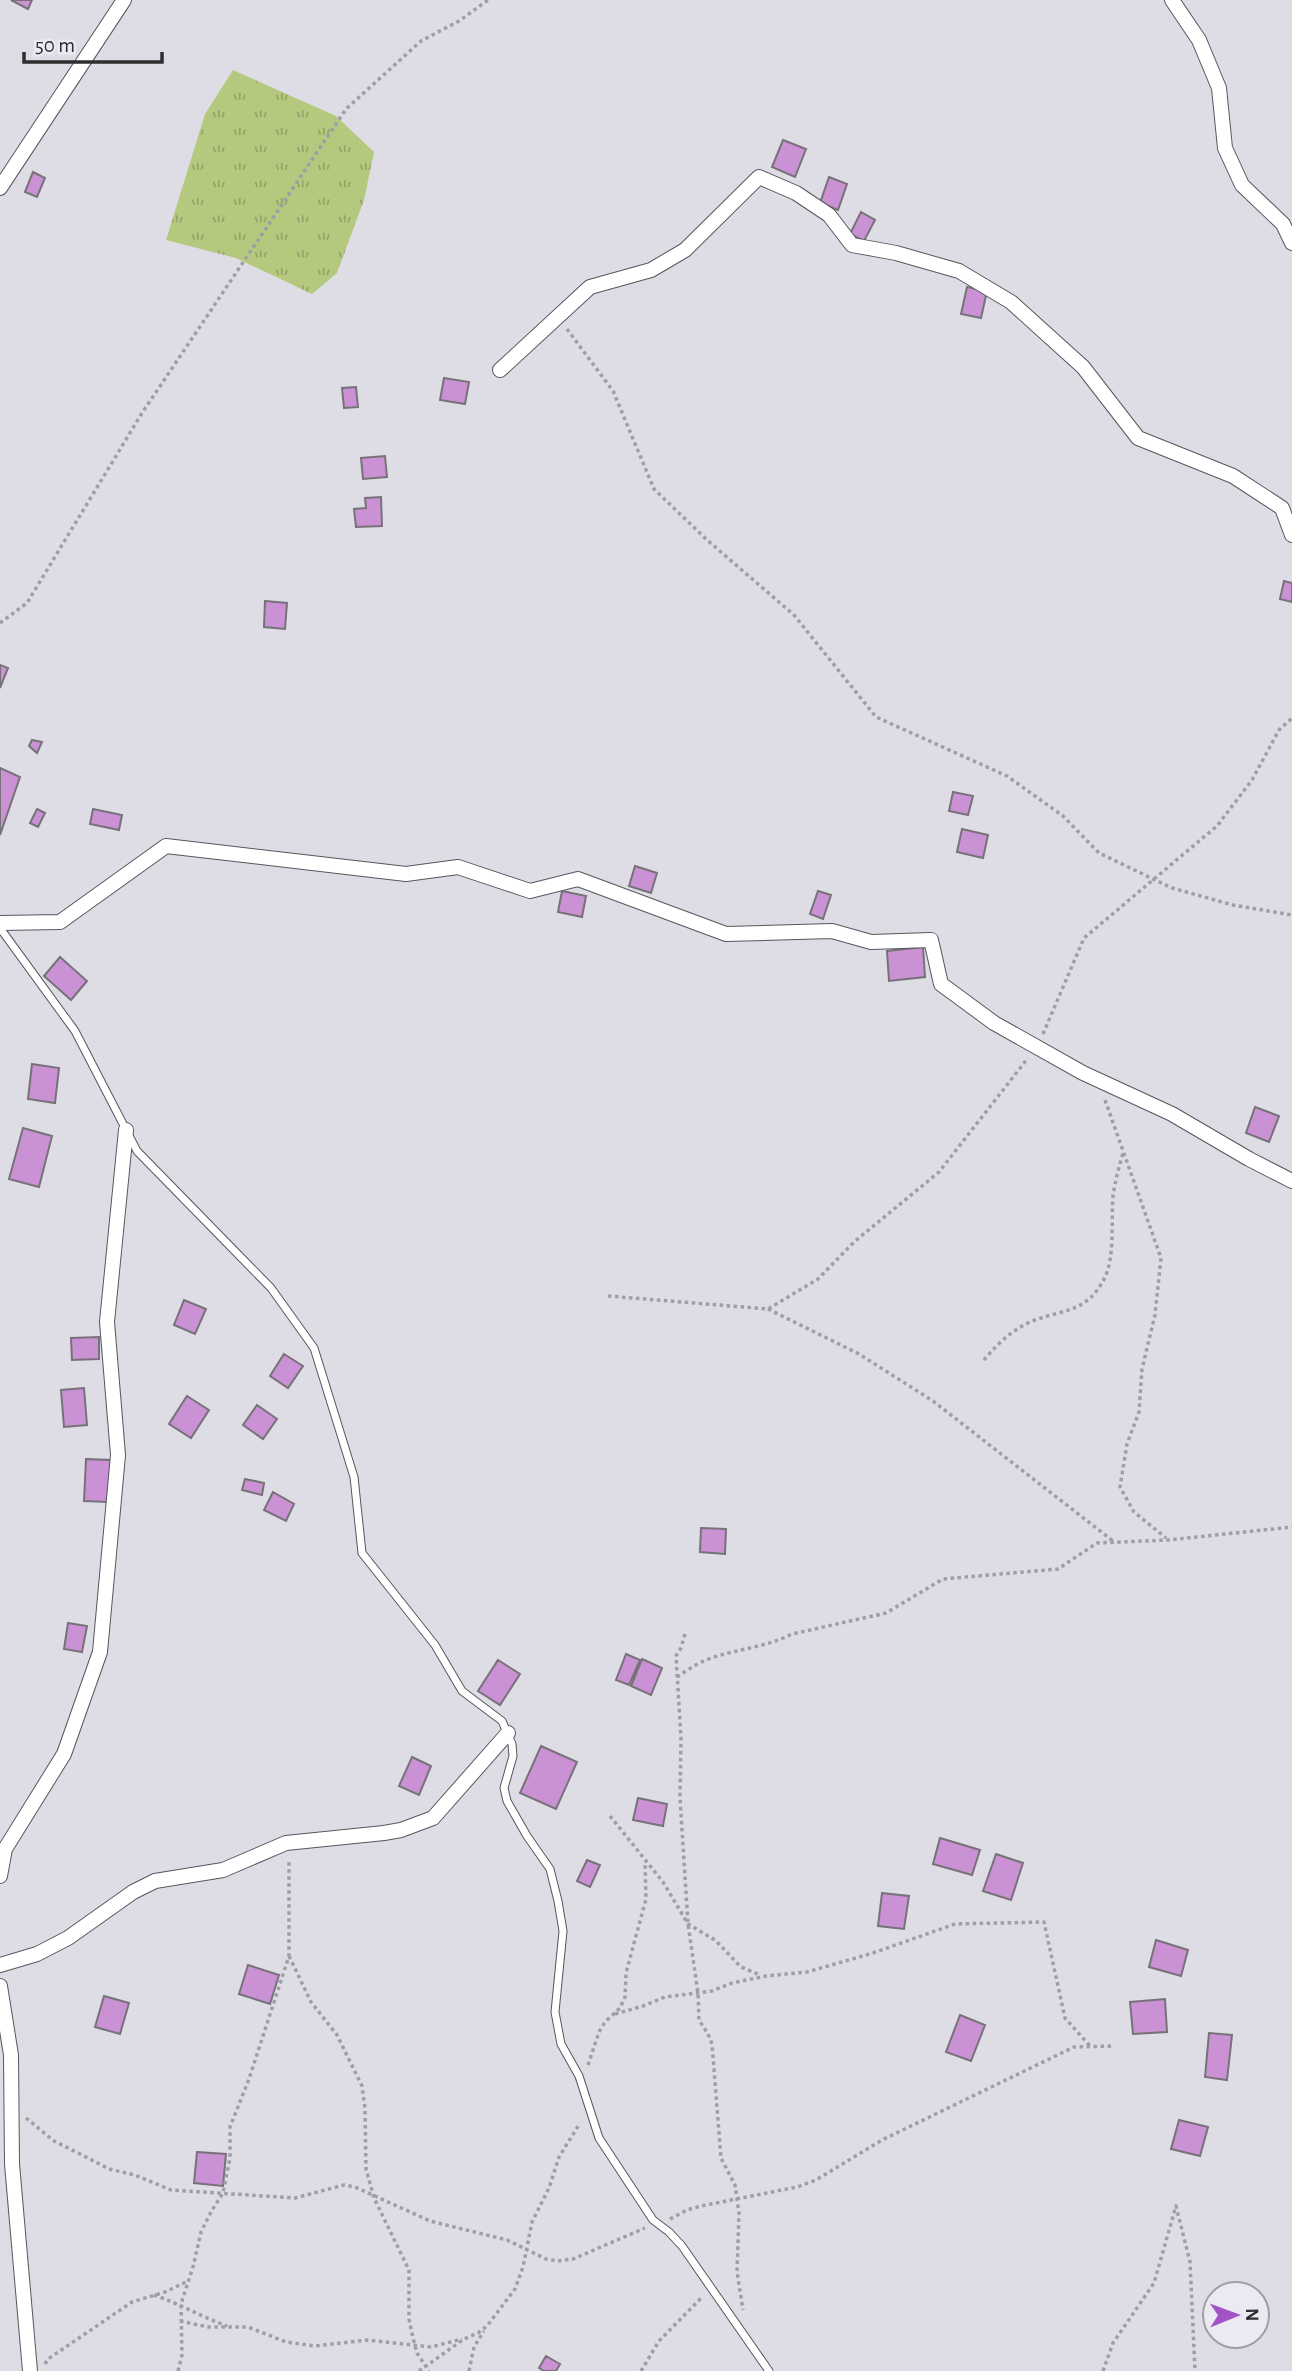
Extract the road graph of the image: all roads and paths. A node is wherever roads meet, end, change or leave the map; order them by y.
1 (124, 0) edge
2 (488, 0) edge
3 (1172, 0) edge
4 (0, 188) edge
5 (1292, 243) edge
6 (556, 316) junction
7 (500, 370) dead end
8 (1292, 536) edge
9 (0, 623) edge
10 (1292, 718) edge
11 (1154, 880) junction
12 (1292, 915) edge
13 (0, 926) edge
14 (1037, 1047) junction
15 (1097, 1080) junction
16 (126, 1130) junction
17 (1124, 1151) junction
18 (1292, 1181) edge
19 (608, 1296) dead end
20 (768, 1309) junction
21 (984, 1360) dead end
22 (1292, 1527) edge
23 (1168, 1540) junction
24 (1114, 1542) junction
25 (685, 1634) dead end
26 (677, 1677) junction
27 (508, 1733) junction
28 (610, 1816) dead end
29 (286, 1843) junction
30 (645, 1861) junction
31 (0, 1876) edge
32 (688, 1924) junction
33 (289, 1956) junction
34 (0, 1965) edge
35 (766, 1976) junction
36 (0, 1986) edge
37 (698, 1993) junction
38 (615, 2014) junction
39 (1113, 2046) dead end
40 (1091, 2047) junction
41 (583, 2092) junction
42 (11, 2101) junction
43 (588, 2105) junction
44 (223, 2193) junction
45 (373, 2194) junction
46 (736, 2197) junction
47 (659, 2225) junction
48 (525, 2249) junction
49 (189, 2280) junction
50 (707, 2286) junction
51 (154, 2295) junction
52 (181, 2304) junction
53 (180, 2321) junction
54 (487, 2326) junction
55 (229, 2327) junction
56 (464, 2339) junction
57 (747, 2341) junction
58 (415, 2346) junction
59 (426, 2366) junction
60 (30, 2371) edge
61 (41, 2371) edge
62 (178, 2371) edge
63 (419, 2371) edge
64 (429, 2371) edge
65 (469, 2371) edge
66 (640, 2371) edge
67 (769, 2371) edge
68 (1103, 2371) edge
69 (1195, 2371) edge

1 - 4 street
2 - 9 path
3 - 5 street
6 - 7 street
6 - 8 street
6 - 11 path
10 - 11 path
11 - 12 path
11 - 14 path
13 - 14 street
13 - 16 lane
14 - 15 street
14 - 20 path
15 - 17 path
15 - 18 street
16 - 27 lane
16 - 31 street
17 - 21 path
17 - 23 path
19 - 20 path
20 - 24 path
22 - 23 path
23 - 24 path
24 - 26 path
25 - 26 path
26 - 32 path
27 - 29 street
27 - 41 lane
28 - 30 path
29 - 33 path
29 - 34 street
30 - 32 path
30 - 38 path
32 - 35 path
32 - 37 path
33 - 44 path
33 - 45 path
35 - 37 path
35 - 40 path
36 - 42 street
37 - 38 path
37 - 46 path
38 - 41 path
39 - 40 path
40 - 46 path
41 - 43 lane
42 - 44 path
42 - 60 street
43 - 47 lane
43 - 48 path
44 - 45 path
44 - 49 path
45 - 48 path
45 - 58 path
46 - 47 path
46 - 57 path
47 - 48 path
47 - 50 lane
48 - 54 path
49 - 51 path
49 - 52 path
50 - 57 lane
50 - 66 path
51 - 52 path
51 - 61 path
52 - 53 path
52 - 55 path
53 - 55 path
53 - 62 path
54 - 56 path
54 - 65 path
55 - 58 path
56 - 58 path
56 - 59 path
57 - 67 lane
58 - 59 path
59 - 63 path
59 - 64 path
68 - 69 path

